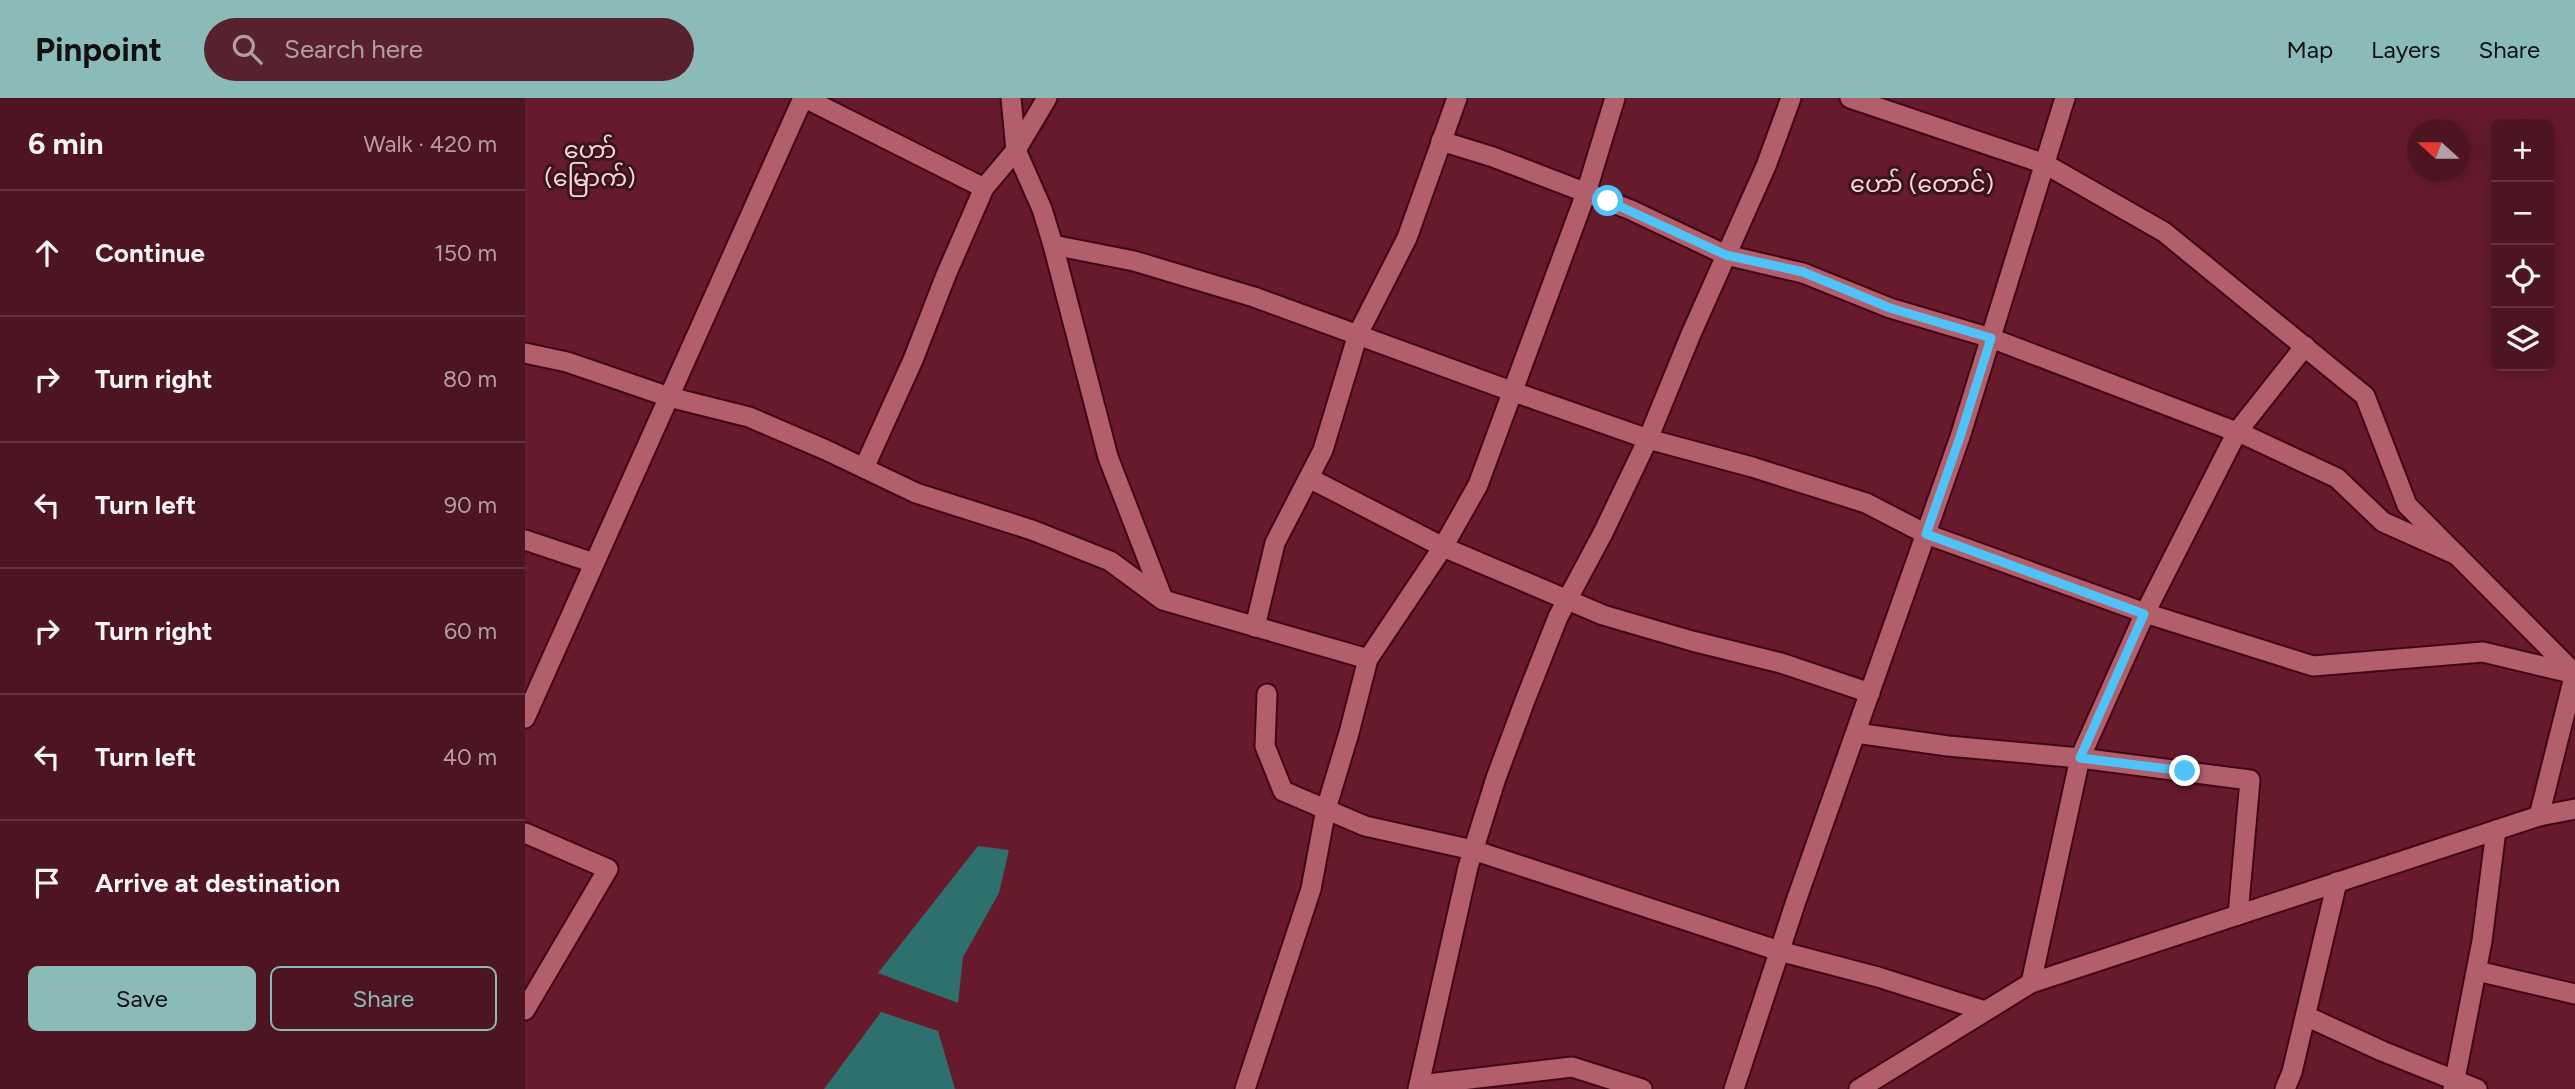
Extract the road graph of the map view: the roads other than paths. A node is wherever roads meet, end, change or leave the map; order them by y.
1 (804, 98) edge
2 (1011, 98) edge
3 (1047, 98) edge
4 (1457, 98) edge
5 (1615, 98) edge
6 (1791, 98) edge
7 (1850, 98) edge
8 (2065, 98) edge
9 (1441, 141) junction
10 (1016, 150) junction
11 (2045, 164) junction
12 (984, 188) junction
13 (1586, 193) junction
14 (1053, 245) junction
15 (1726, 255) junction
16 (1358, 334) junction
17 (1991, 338) junction
18 (2305, 346) junction
19 (525, 354) edge
20 (1511, 391) junction
21 (669, 397) junction
22 (2237, 432) junction
23 (1648, 439) junction
24 (864, 468) junction
25 (1309, 478) junction
26 (1926, 534) junction
27 (525, 540) edge
28 (1443, 547) junction
29 (2457, 555) junction
30 (594, 563) junction
31 (1163, 600) junction
32 (1567, 601) junction
33 (2144, 614) junction
34 (1255, 627) junction
35 (1368, 659) junction
36 (2575, 674) edge
37 (1870, 692) junction
38 (1267, 694) dead end
39 (525, 718) edge
40 (1856, 733) junction
41 (2080, 758) junction
42 (1326, 809) junction
43 (2575, 809) edge
44 (2539, 816) junction
45 (2496, 830) junction
46 (525, 833) edge
47 (1473, 850) junction
48 (2337, 882) junction
49 (2238, 915) junction
50 (1779, 951) junction
51 (2477, 971) junction
52 (2031, 983) junction
53 (2575, 994) edge
54 (525, 1010) edge
55 (1985, 1012) junction
56 (2306, 1016) junction
57 (2455, 1085) edge
58 (1418, 1087) edge
59 (1245, 1089) edge
60 (1642, 1089) edge
61 (1734, 1089) edge
62 (1859, 1089) edge
63 (2285, 1089) edge
64 (2477, 1089) edge

1 - 12 street
1 - 21 street
2 - 10 street
3 - 10 street
4 - 9 street
5 - 13 street
6 - 15 street
7 - 11 street
8 - 11 street
9 - 13 street
9 - 16 street
10 - 12 street
10 - 14 street
11 - 17 street
11 - 18 street
12 - 24 street
13 - 15 street
13 - 20 street
14 - 16 street
14 - 31 street
15 - 17 street
15 - 23 street
16 - 20 street
16 - 25 street
17 - 22 street
17 - 26 street
18 - 22 street
18 - 29 street
19 - 21 street
20 - 23 street
20 - 28 street
21 - 24 street
21 - 30 street
22 - 29 street
22 - 33 street
23 - 26 street
23 - 32 street
24 - 31 street
25 - 28 street
25 - 34 street
26 - 33 street
26 - 37 street
27 - 30 street
28 - 32 street
28 - 35 street
29 - 36 street
30 - 39 street
31 - 34 street
32 - 37 street
32 - 47 street
33 - 36 street
33 - 41 street
34 - 35 street
35 - 42 street
36 - 44 street
37 - 40 street
38 - 42 street
40 - 41 street
40 - 50 street
41 - 49 street
41 - 52 street
42 - 47 street
42 - 59 street
43 - 44 street
44 - 45 street
45 - 48 street
45 - 51 street
46 - 54 street
47 - 50 street
47 - 58 street
48 - 49 street
48 - 56 street
49 - 52 street
50 - 55 street
50 - 61 street
51 - 53 street
51 - 57 street
52 - 55 street
55 - 62 street
56 - 57 street
56 - 63 street
57 - 64 street
58 - 60 street

